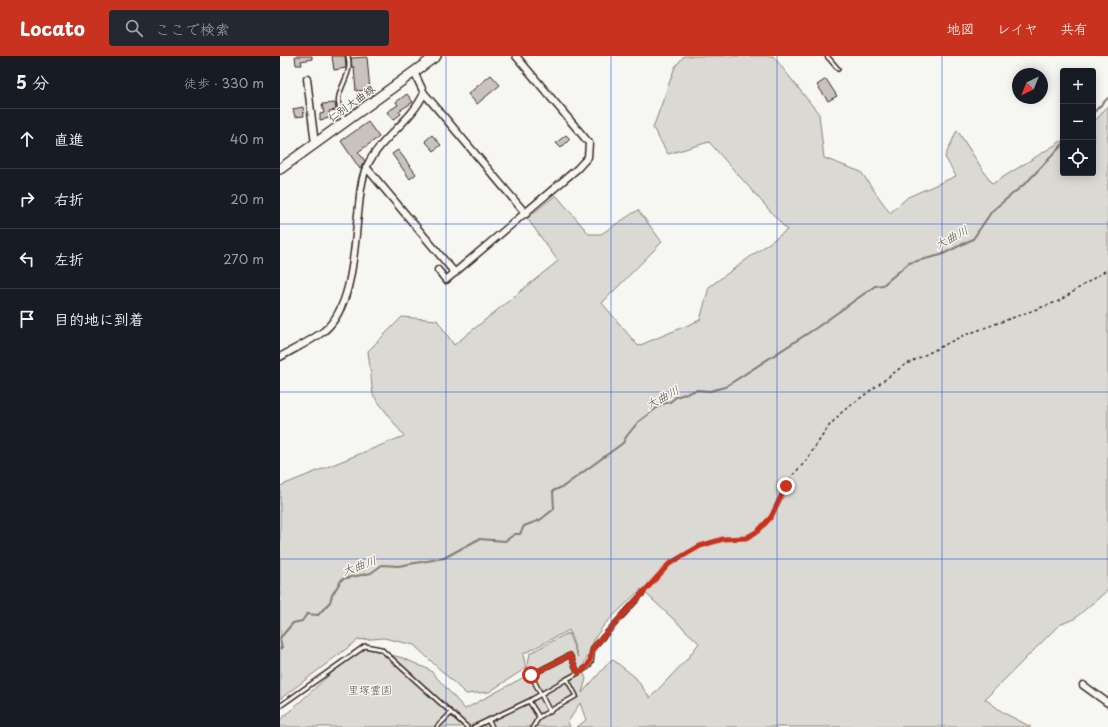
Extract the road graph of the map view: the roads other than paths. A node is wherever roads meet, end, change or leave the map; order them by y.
1 (348, 56) edge
2 (436, 56) edge
3 (516, 56) edge
4 (827, 56) edge
5 (426, 59) edge
6 (838, 69) dead end
7 (414, 72) junction
8 (307, 79) dead end
9 (424, 93) junction
10 (344, 122) junction
11 (315, 144) junction
12 (366, 167) junction
13 (280, 169) edge
14 (526, 214) junction
15 (438, 270) dead end
16 (456, 273) junction
17 (280, 358) edge
18 (643, 593) road end
19 (578, 673) junction
20 (567, 680) junction
21 (1083, 685) dead end
22 (542, 694) junction
23 (529, 701) junction
24 (1108, 703) edge
25 (280, 706) edge
26 (550, 712) junction
27 (451, 714) junction
28 (539, 717) junction
29 (488, 720) junction
30 (437, 727) edge
31 (467, 727) edge
32 (474, 727) edge
33 (492, 727) edge
34 (533, 727) edge

1 - 10 lane
2 - 5 main road, 仁別大曲線
3 - 14 street
4 - 6 lane
5 - 7 main road, 仁別大曲線
7 - 9 street
7 - 10 main road, 仁別大曲線
8 - 11 street
9 - 12 street
9 - 14 street
10 - 11 main road, 仁別大曲線
11 - 13 main road, 仁別大曲線
12 - 16 street
12 - 17 street
14 - 16 street
15 - 16 street
18 - 19 lane
19 - 20 lane
19 - 22 lane
20 - 22 lane
20 - 26 lane
21 - 24 street
22 - 23 lane
22 - 26 lane
23 - 28 lane
23 - 29 lane
25 - 27 lane
26 - 28 lane
27 - 30 lane
27 - 31 lane
28 - 34 lane
29 - 32 lane
29 - 33 lane

